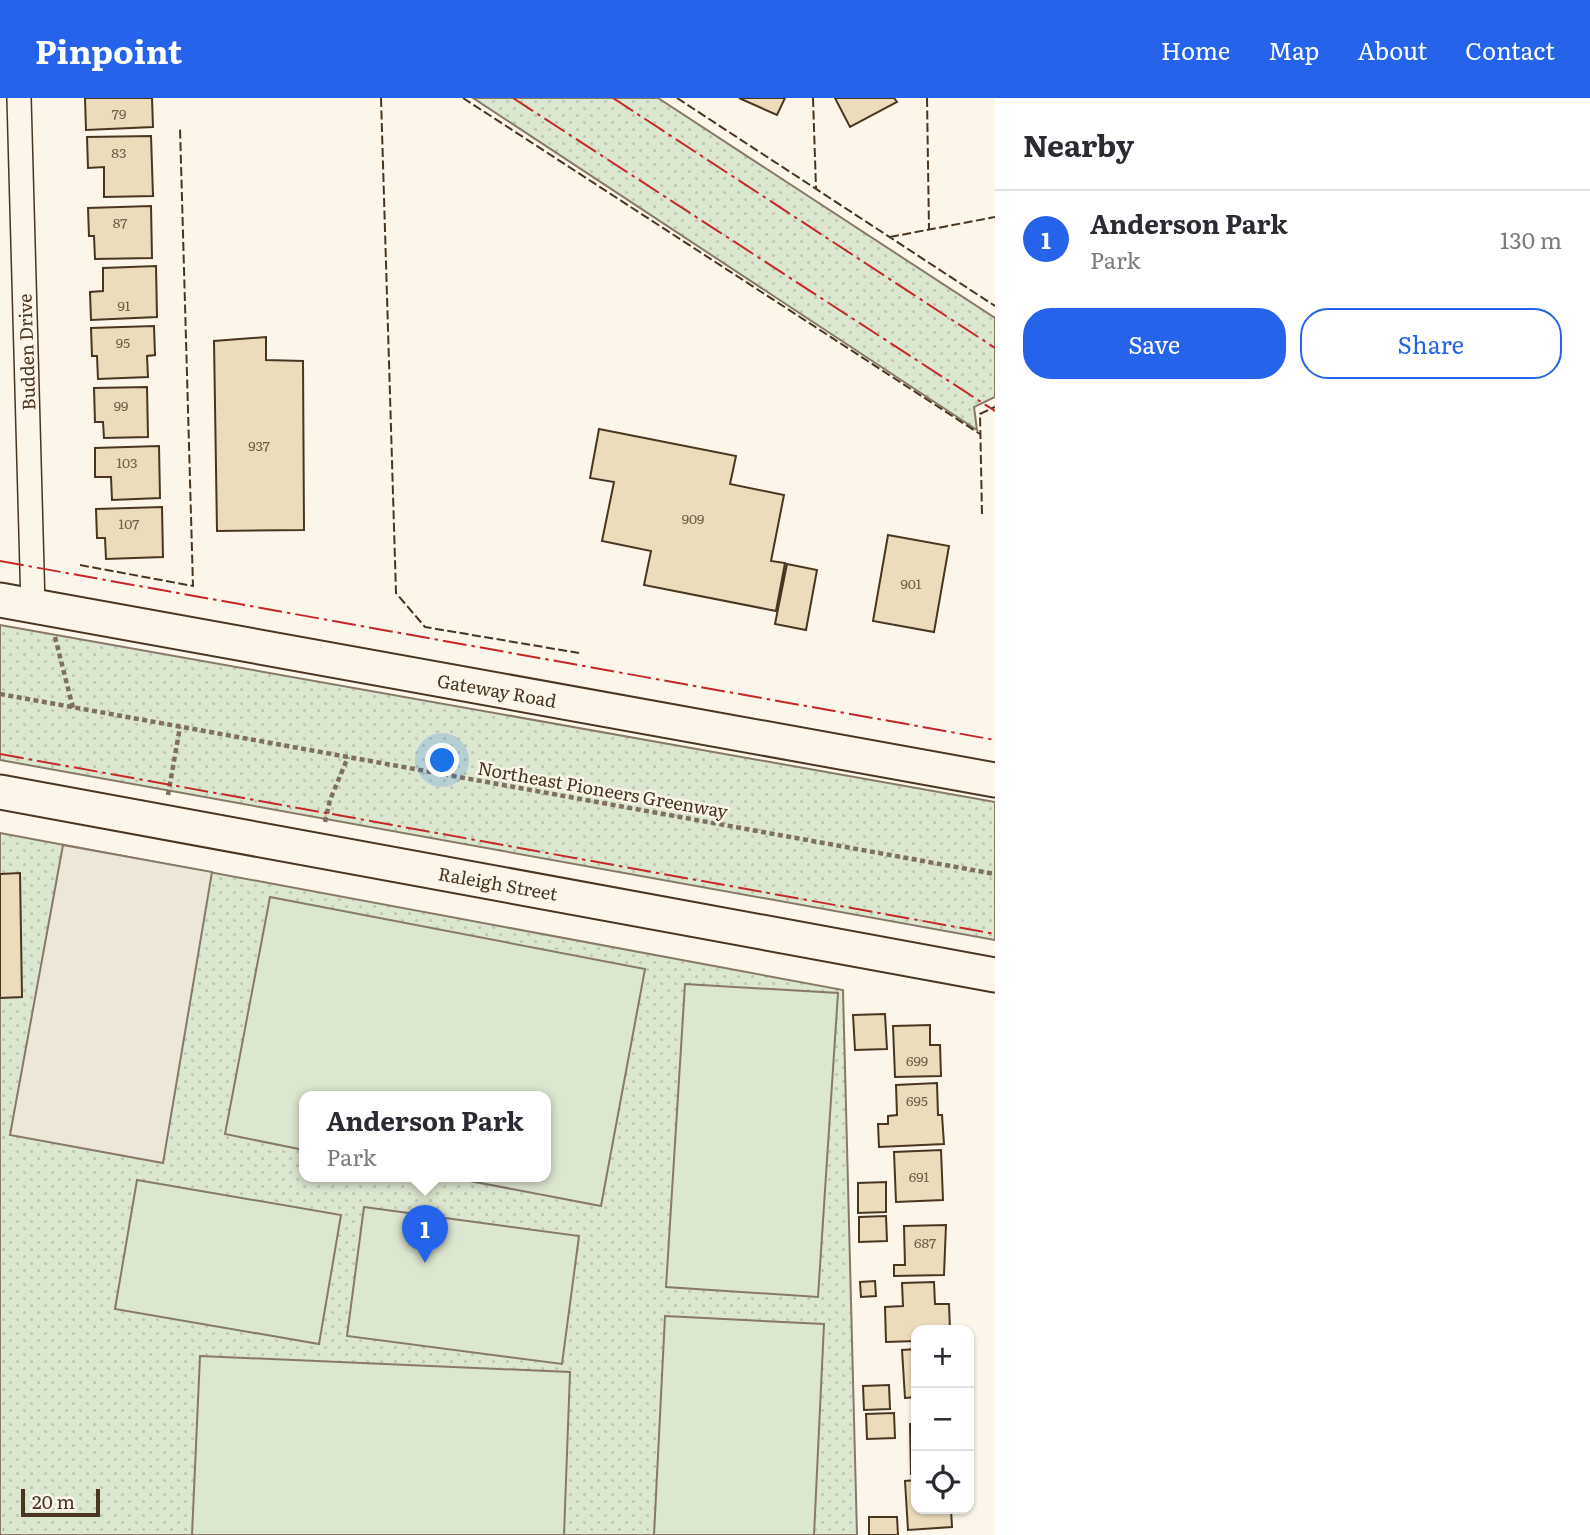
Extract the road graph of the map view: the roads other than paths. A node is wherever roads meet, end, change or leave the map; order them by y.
1 (19, 98) edge
2 (0, 600) edge
3 (41, 608) junction
4 (995, 780) edge
5 (0, 792) edge
6 (995, 975) edge

1 - 3 street, Budden Drive
2 - 3 street, Gateway Road
3 - 4 street, Gateway Road
5 - 6 street, Raleigh Street

